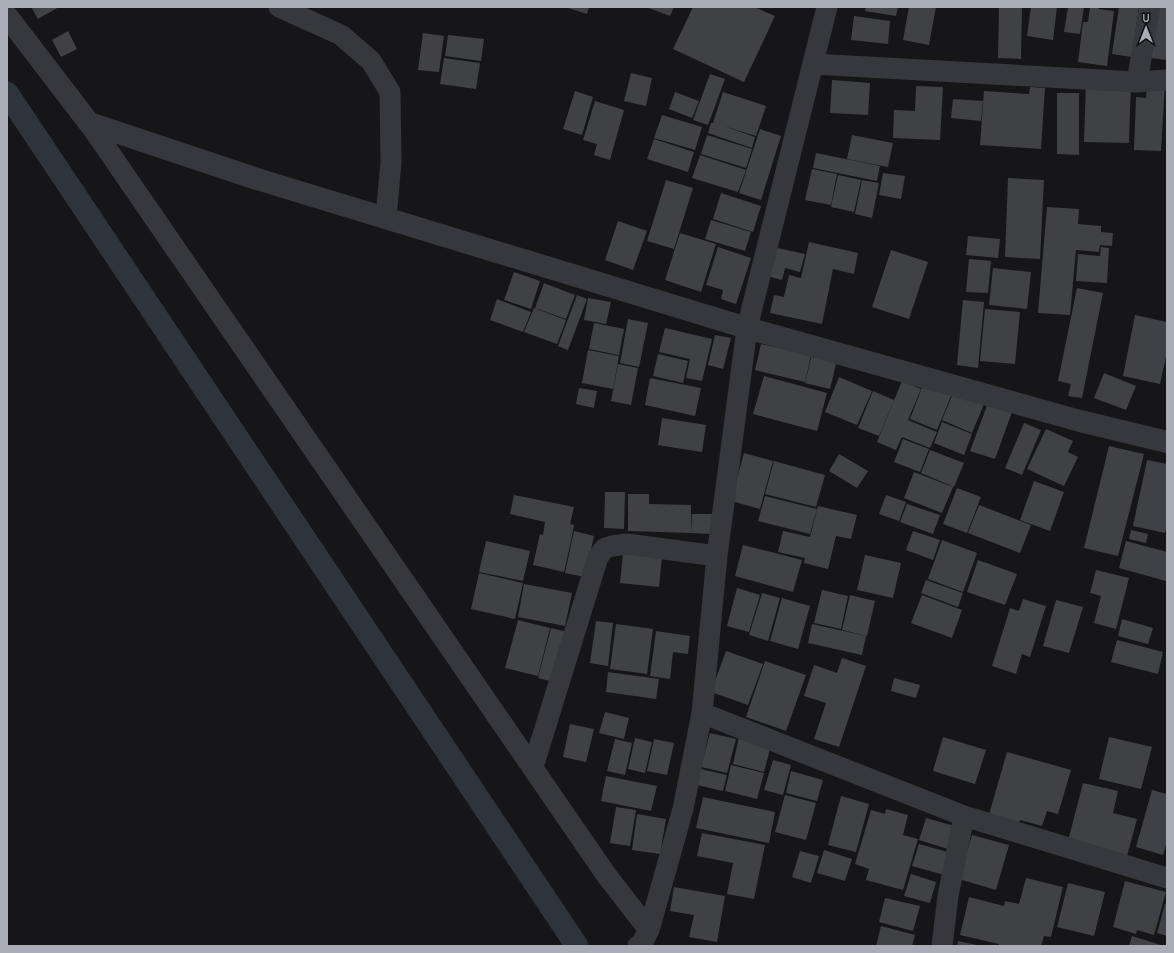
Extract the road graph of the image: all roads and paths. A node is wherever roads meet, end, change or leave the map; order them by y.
1 (279, 7) edge
2 (827, 7) edge
3 (1150, 7) edge
4 (7, 16) edge
5 (813, 64) junction
6 (1167, 80) edge
7 (1137, 82) junction
8 (89, 123) junction
9 (386, 218) junction
10 (747, 328) junction
11 (1167, 442) edge
12 (717, 556) junction
13 (702, 713) junction
14 (533, 767) junction
15 (964, 816) junction
16 (1167, 878) edge
17 (643, 940) edge
18 (942, 946) edge

1 - 9 street
2 - 5 street
3 - 7 street
4 - 8 street
5 - 7 street
5 - 10 street
6 - 7 street
8 - 9 street
8 - 14 street
9 - 10 street
10 - 11 street
10 - 12 street
12 - 13 street
12 - 14 street
13 - 15 street
13 - 17 street
14 - 17 street
15 - 16 street
15 - 18 street

